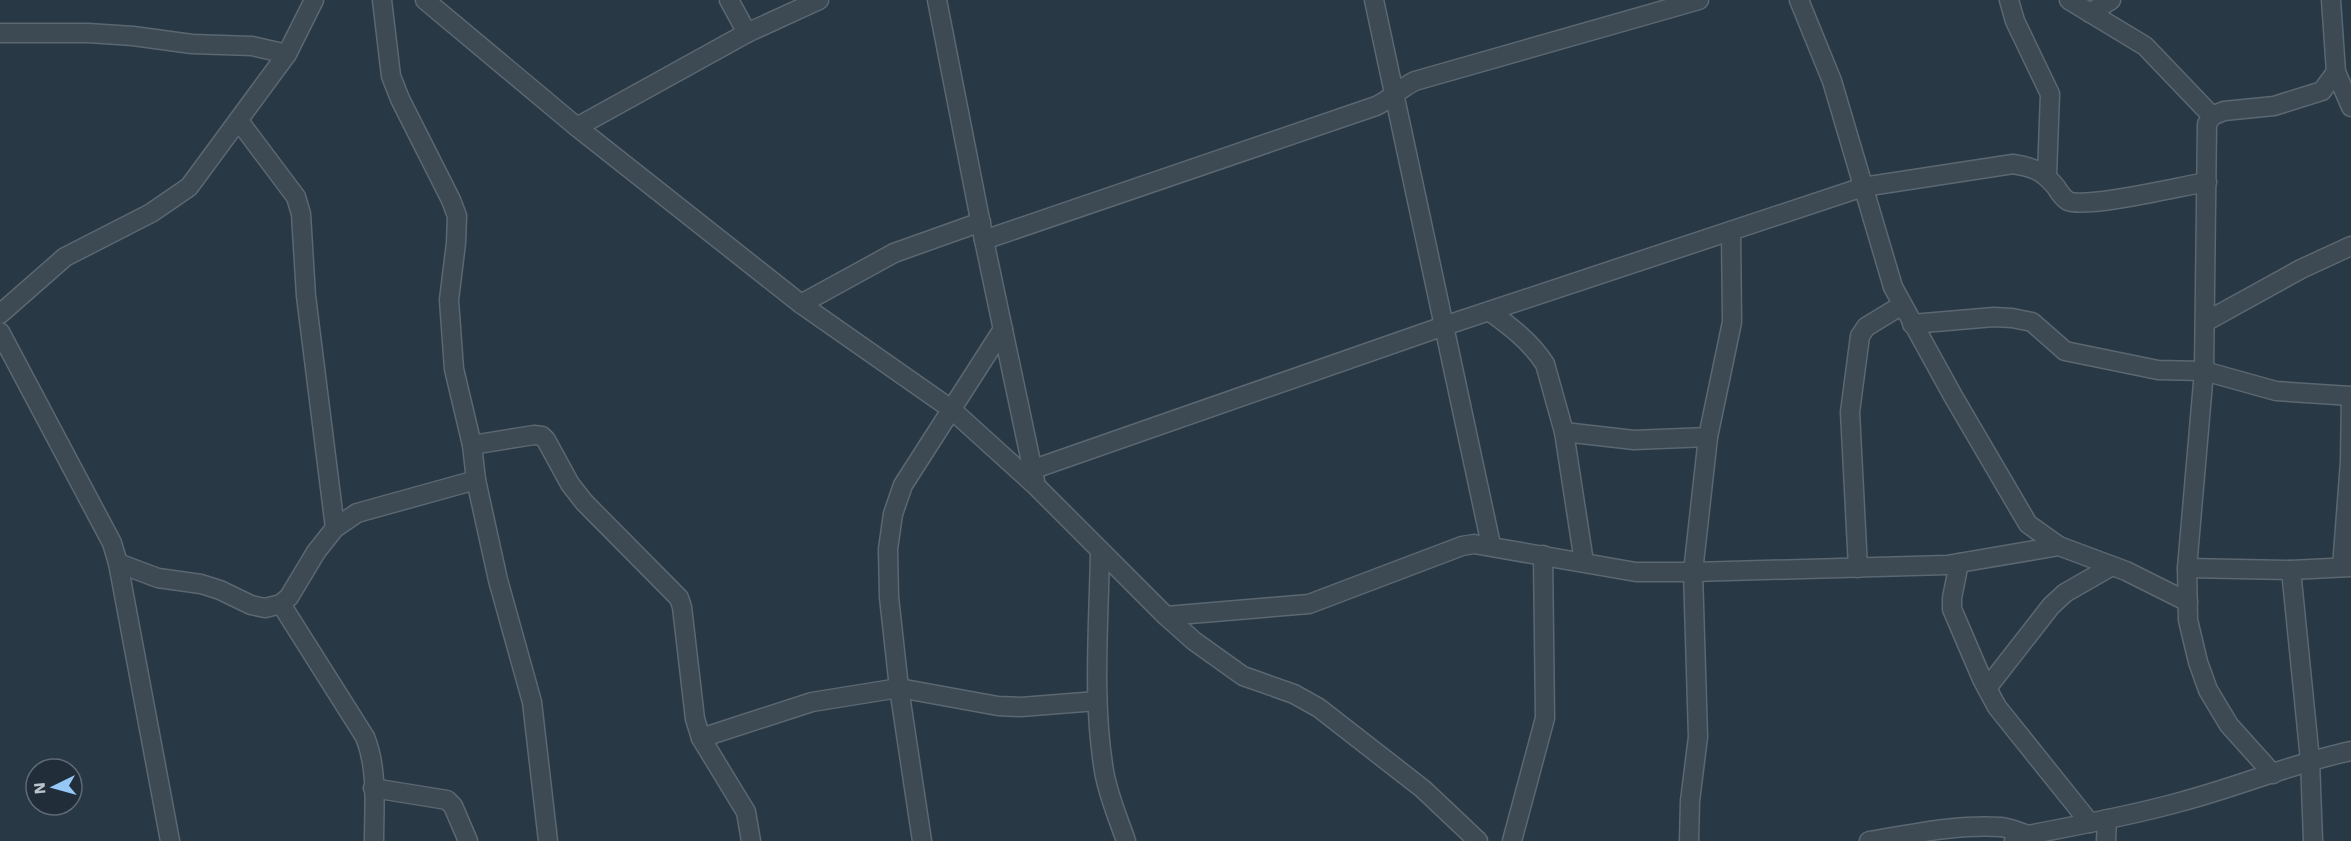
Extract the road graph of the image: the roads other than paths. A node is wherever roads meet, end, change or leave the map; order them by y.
1 (314, 0) edge
2 (382, 0) edge
3 (425, 0) edge
4 (729, 0) edge
5 (819, 0) edge
6 (937, 0) edge
7 (1374, 0) edge
8 (1699, 0) edge
9 (2009, 0) edge
10 (2069, 0) edge
11 (2111, 0) edge
12 (2331, 0) edge
13 (1802, 1) edge
14 (2090, 13) junction
15 (0, 33) edge
16 (747, 33) junction
17 (287, 54) junction
18 (2336, 72) junction
19 (1394, 93) junction
20 (2351, 106) edge
21 (2212, 116) junction
22 (239, 121) junction
23 (577, 127) junction
24 (2047, 175) junction
25 (2207, 182) junction
26 (1863, 187) junction
27 (981, 222) junction
28 (1731, 231) junction
29 (984, 240) junction
30 (2351, 246) edge
31 (801, 304) junction
32 (1902, 305) junction
33 (1489, 311) junction
34 (0, 314) edge
35 (2205, 322) junction
36 (1912, 324) junction
37 (1444, 327) junction
38 (1003, 329) junction
39 (0, 332) edge
40 (2204, 370) junction
41 (2351, 396) edge
42 (951, 409) junction
43 (1564, 432) junction
44 (1708, 437) junction
45 (472, 445) junction
46 (1035, 477) junction
47 (476, 480) junction
48 (335, 528) junction
49 (1491, 545) junction
50 (2059, 546) junction
51 (1100, 550) junction
52 (1543, 555) junction
53 (1584, 562) junction
54 (118, 563) junction
55 (1959, 563) junction
56 (2112, 566) junction
57 (2346, 567) edge
58 (1858, 568) junction
59 (2187, 568) junction
60 (2291, 570) junction
61 (1693, 572) junction
62 (2188, 602) junction
63 (281, 604) junction
64 (1166, 616) junction
65 (899, 688) junction
66 (1987, 688) junction
67 (1097, 701) junction
68 (701, 738) junction
69 (2351, 751) edge
70 (2310, 760) junction
71 (2274, 774) junction
72 (373, 788) junction
73 (2099, 821) junction
74 (2021, 838) edge
75 (170, 841) edge
76 (374, 841) edge
77 (468, 841) edge
78 (548, 841) edge
79 (751, 841) edge
80 (922, 841) edge
81 (1126, 841) edge
82 (1478, 841) edge
83 (1512, 841) edge
84 (1689, 841) edge
85 (1869, 841) edge
86 (2106, 841) edge
87 (2313, 841) edge

1 - 17 street
2 - 45 street
3 - 23 street
4 - 16 street
5 - 16 street
6 - 27 street
7 - 19 street
8 - 19 street
9 - 24 street
10 - 14 street
11 - 14 street
12 - 18 street
13 - 26 street
14 - 21 street
15 - 17 street
16 - 23 street
17 - 22 street
18 - 20 street
18 - 21 street
19 - 29 street
19 - 37 street
21 - 25 street
22 - 34 street
22 - 48 street
23 - 31 street
24 - 25 street
24 - 26 street
25 - 35 street
26 - 28 street
26 - 32 street
27 - 29 street
27 - 31 street
28 - 33 street
28 - 44 street
29 - 38 street
30 - 35 street
31 - 42 street
32 - 36 street
32 - 58 street
33 - 37 street
33 - 43 street
35 - 40 street
36 - 40 street
36 - 50 street
37 - 46 street
37 - 49 street
38 - 42 street
38 - 46 street
39 - 54 street
40 - 41 street
40 - 59 street
41 - 57 street
42 - 46 street
42 - 65 street
43 - 44 street
43 - 53 street
44 - 61 street
45 - 47 street
45 - 68 street
46 - 51 street
47 - 48 street
47 - 78 street
48 - 63 street
49 - 52 street
49 - 64 street
50 - 55 street
50 - 56 street
51 - 64 street
51 - 67 street
52 - 53 street
52 - 83 street
53 - 61 street
54 - 63 street
54 - 75 street
55 - 58 street
55 - 66 street
56 - 62 street
56 - 66 street
57 - 60 street
58 - 61 street
59 - 60 street
59 - 62 street
60 - 70 street
61 - 84 street
62 - 71 street
63 - 72 street
64 - 82 street
65 - 67 street
65 - 68 street
65 - 80 street
66 - 73 street
67 - 81 street
68 - 79 street
69 - 70 street
70 - 71 street
70 - 87 street
71 - 73 street
72 - 76 street
72 - 77 street
73 - 74 street
73 - 86 street
74 - 85 street

